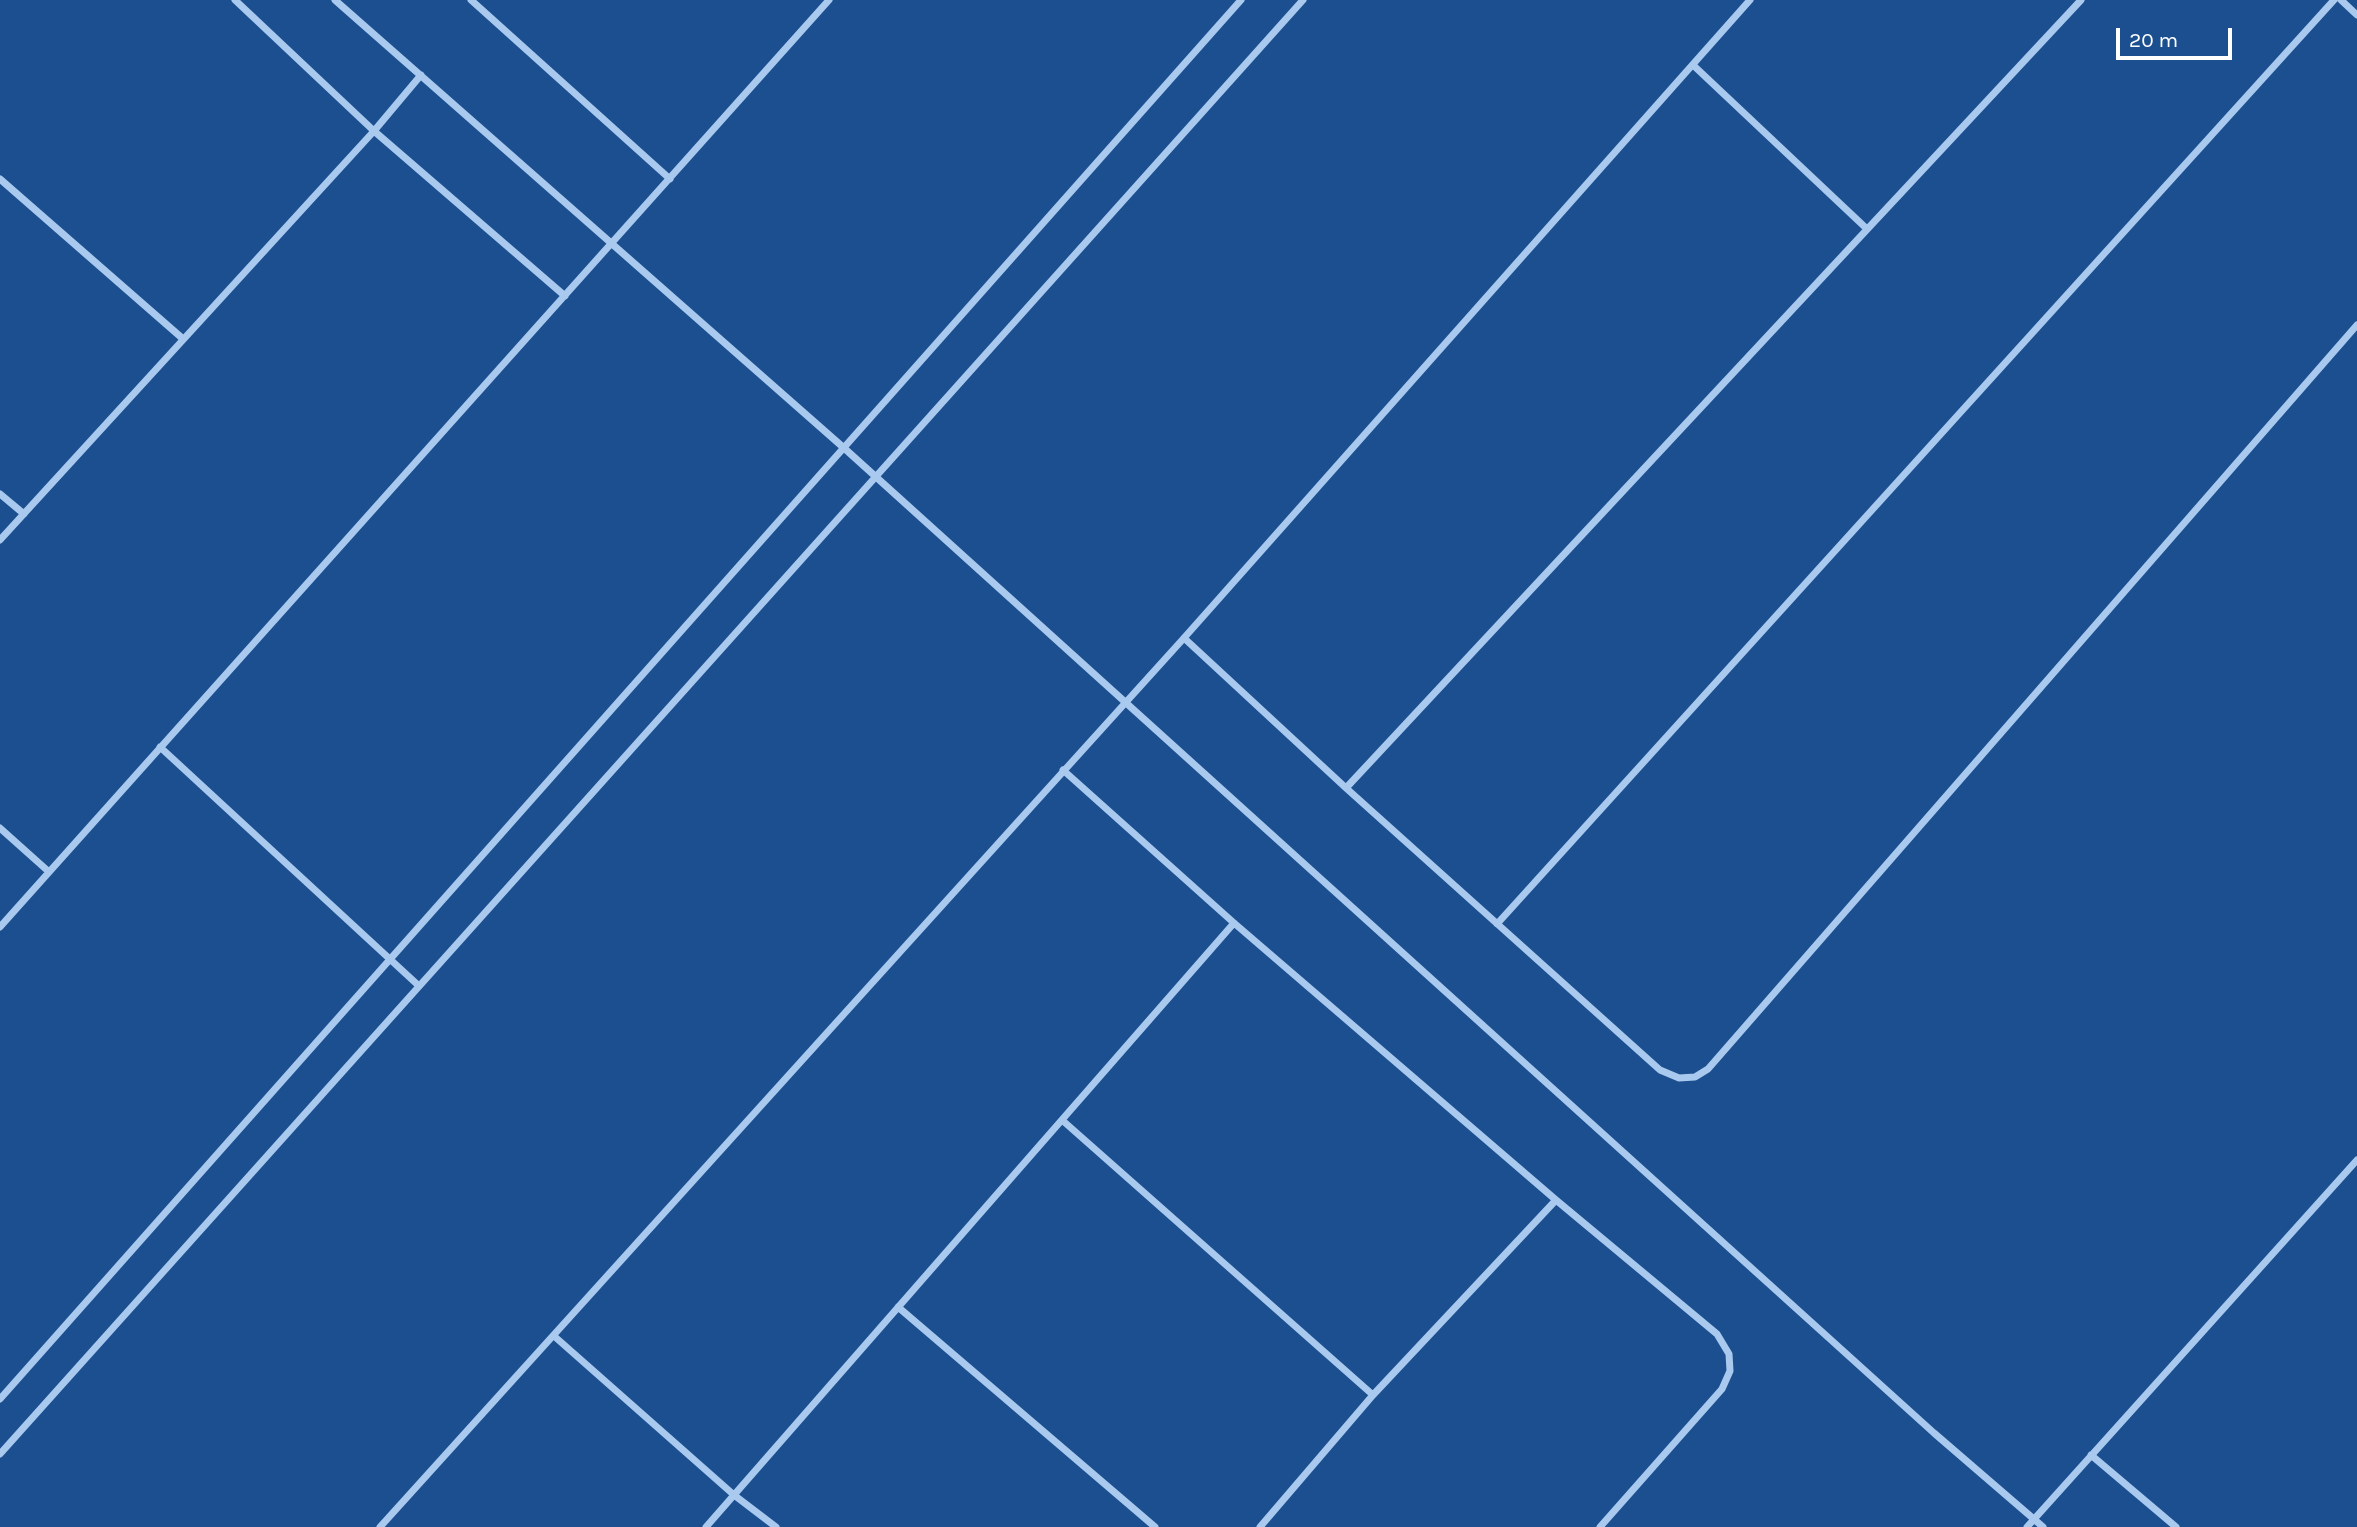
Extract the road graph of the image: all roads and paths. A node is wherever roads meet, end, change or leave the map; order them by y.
1 (235, 0) edge
2 (335, 0) edge
3 (472, 0) edge
4 (830, 0) edge
5 (1241, 0) edge
6 (1303, 0) edge
7 (1750, 0) edge
8 (2081, 0) edge
9 (2334, 0) edge
10 (2341, 0) edge
11 (2357, 15) edge
12 (1693, 65) junction
13 (421, 75) junction
14 (374, 131) junction
15 (0, 179) edge
16 (670, 179) junction
17 (1867, 229) junction
18 (613, 244) junction
19 (565, 296) junction
20 (2357, 325) edge
21 (183, 338) junction
22 (844, 448) junction
23 (876, 477) junction
24 (0, 494) edge
25 (23, 514) junction
26 (0, 540) edge
27 (1184, 638) junction
28 (1125, 703) junction
29 (160, 747) junction
30 (1063, 770) junction
31 (1346, 788) junction
32 (0, 828) edge
33 (48, 871) junction
34 (1234, 923) junction
35 (1497, 924) junction
36 (0, 927) edge
37 (390, 960) junction
38 (419, 986) junction
39 (1062, 1120) junction
40 (2357, 1160) edge
41 (1556, 1200) junction
42 (898, 1307) junction
43 (554, 1336) junction
44 (1373, 1395) junction
45 (0, 1399) edge
46 (0, 1454) edge
47 (2091, 1455) junction
48 (734, 1494) junction
49 (2034, 1519) junction
50 (380, 1527) edge
51 (706, 1527) edge
52 (776, 1527) edge
53 (1155, 1527) edge
54 (1260, 1527) edge
55 (1600, 1527) edge
56 (2027, 1527) edge
57 (2043, 1527) edge
58 (2176, 1527) edge

1 - 14 street
2 - 13 street
3 - 16 street
4 - 16 street
5 - 22 street
6 - 23 street
7 - 12 street
8 - 17 street
9 - 35 street
10 - 11 street
12 - 17 street
12 - 27 street
13 - 14 street
13 - 18 street
14 - 19 street
14 - 21 street
15 - 21 street
16 - 18 street
17 - 31 street
18 - 19 street
18 - 22 street
19 - 29 street
20 - 35 street
21 - 25 street
22 - 23 street
22 - 37 street
23 - 28 street
23 - 38 street
24 - 25 street
25 - 26 street
27 - 28 street
27 - 31 street
28 - 30 street
28 - 49 street
29 - 33 street
29 - 37 street
30 - 34 street
30 - 43 street
31 - 35 street
32 - 33 street
33 - 36 street
34 - 39 street
34 - 41 street
37 - 38 street
37 - 45 street
38 - 46 street
39 - 42 street
39 - 44 street
40 - 47 street
41 - 44 street
41 - 55 street
42 - 48 street
42 - 53 street
43 - 48 street
43 - 50 street
44 - 54 street
47 - 49 street
47 - 58 street
48 - 51 street
48 - 52 street
49 - 56 street
49 - 57 street

